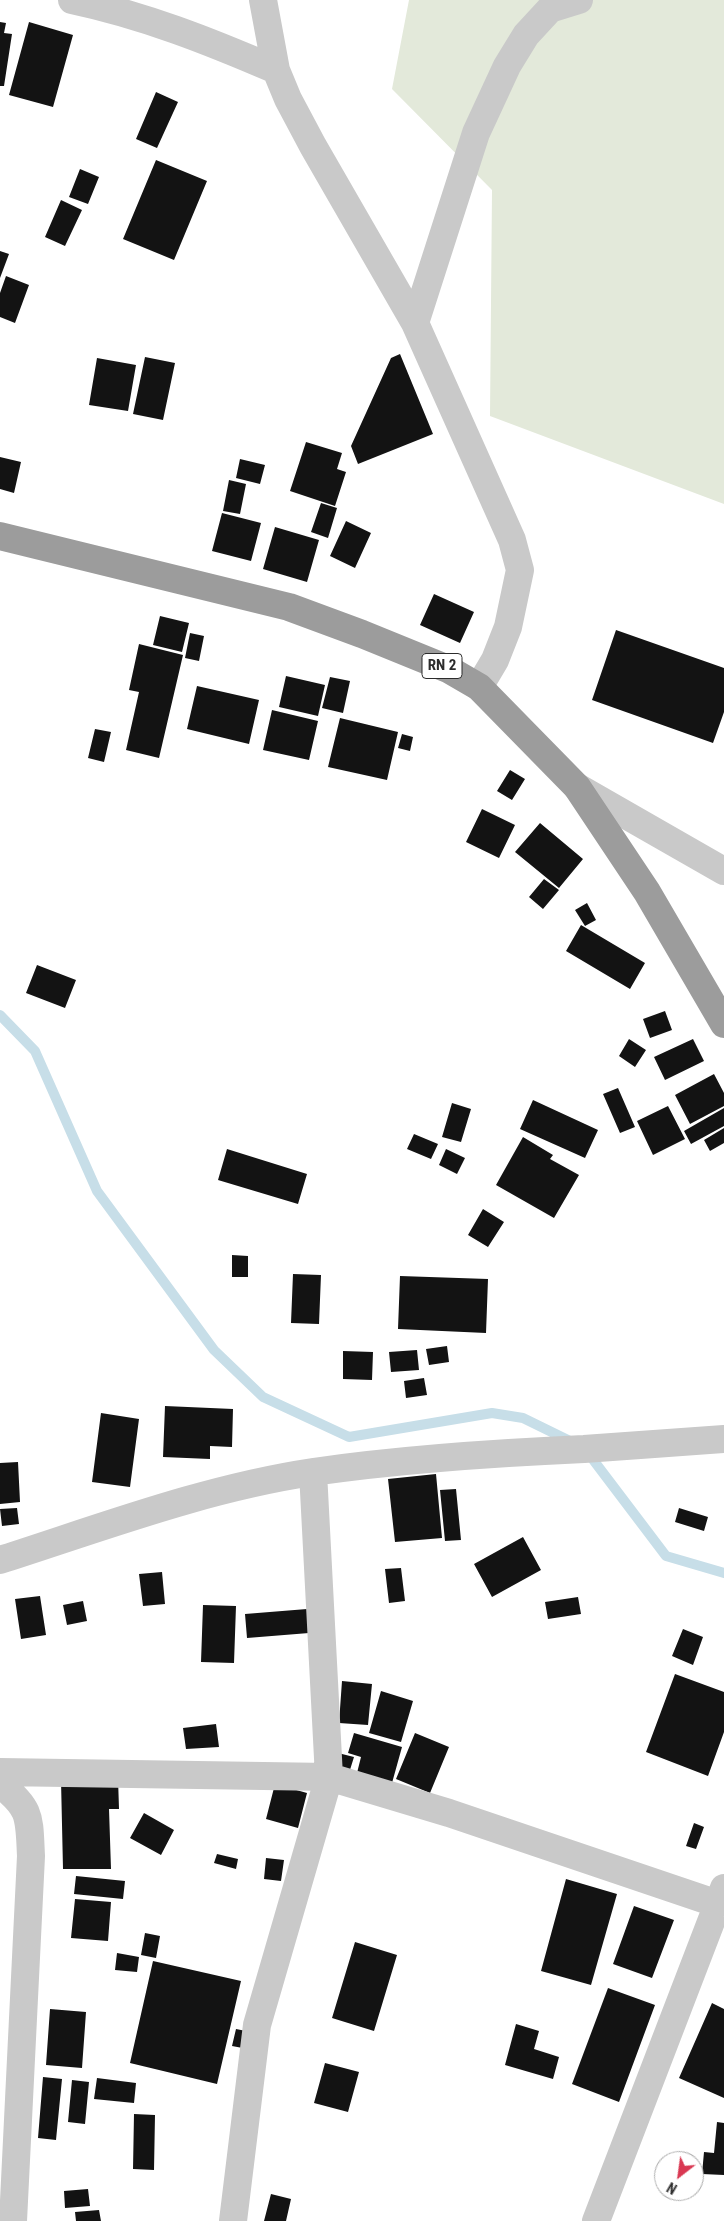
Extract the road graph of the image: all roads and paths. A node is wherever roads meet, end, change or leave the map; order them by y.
1 (72, 0) edge
2 (263, 0) edge
3 (579, 0) edge
4 (276, 70) junction
5 (415, 324) junction
6 (0, 536) edge
7 (479, 687) junction
8 (578, 787) junction
9 (724, 871) edge
10 (724, 1024) edge
11 (724, 1439) edge
12 (313, 1472) junction
13 (0, 1560) edge
14 (0, 1772) edge
15 (329, 1777) junction
16 (0, 1784) edge
17 (721, 1896) edge
18 (13, 2221) edge
19 (233, 2221) edge
20 (596, 2221) edge

1 - 4 street
2 - 4 street
3 - 5 street
4 - 5 street
5 - 7 street
6 - 7 highway, RN 2
7 - 8 highway, RN 2
8 - 9 street
8 - 10 highway, RN 2
11 - 12 street
12 - 13 street
12 - 15 street
14 - 15 street
15 - 17 street
15 - 19 street
16 - 18 street
17 - 20 street

